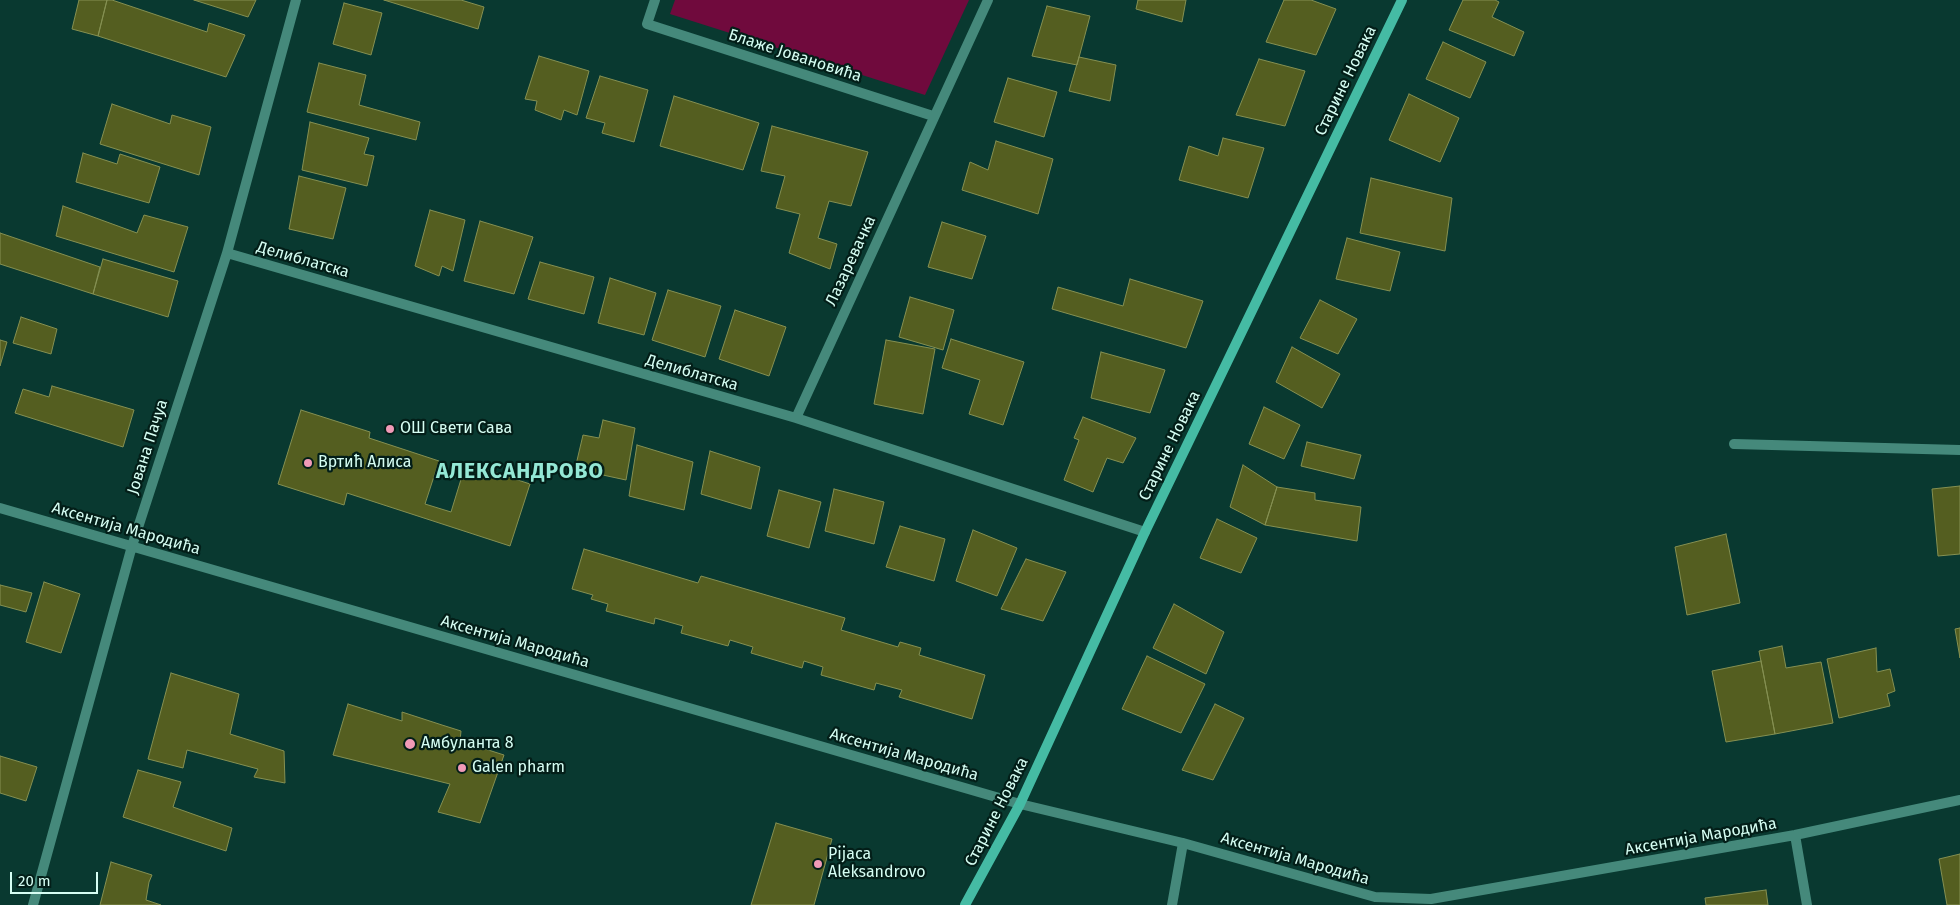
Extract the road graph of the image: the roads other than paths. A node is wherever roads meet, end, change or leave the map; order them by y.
1 (296, 0) edge
2 (655, 0) edge
3 (988, 0) edge
4 (1402, 0) edge
5 (933, 116) junction
6 (227, 253) junction
7 (796, 418) junction
8 (1734, 444) dead end
9 (1960, 450) edge
10 (0, 508) edge
11 (1145, 532) junction
12 (132, 546) junction
13 (1960, 800) edge
14 (1020, 804) junction
15 (1795, 835) junction
16 (1182, 843) junction
17 (1432, 902) edge
18 (34, 905) edge
19 (965, 905) edge
20 (1172, 905) edge
21 (1807, 905) edge

1 - 6 street, Јована Пачуа
2 - 5 street, Блаже Јовановића
3 - 5 street, Лазаревачка
4 - 11 street, Старине Новака
5 - 7 street, Лазаревачка
6 - 7 street, Делиблатска
6 - 12 street, Јована Пачуа
7 - 11 street, Делиблатска
8 - 9 street
10 - 12 street, Аксентија Мародића
11 - 14 street, Старине Новака
12 - 14 street, Аксентија Мародића
12 - 18 street, Јована Пачуа
13 - 15 street, Аксентија Мародића
14 - 16 street, Аксентија Мародића
14 - 19 street, Старине Новака
15 - 17 street, Аксентија Мародића
15 - 21 street
16 - 17 street, Аксентија Мародића
16 - 20 street

